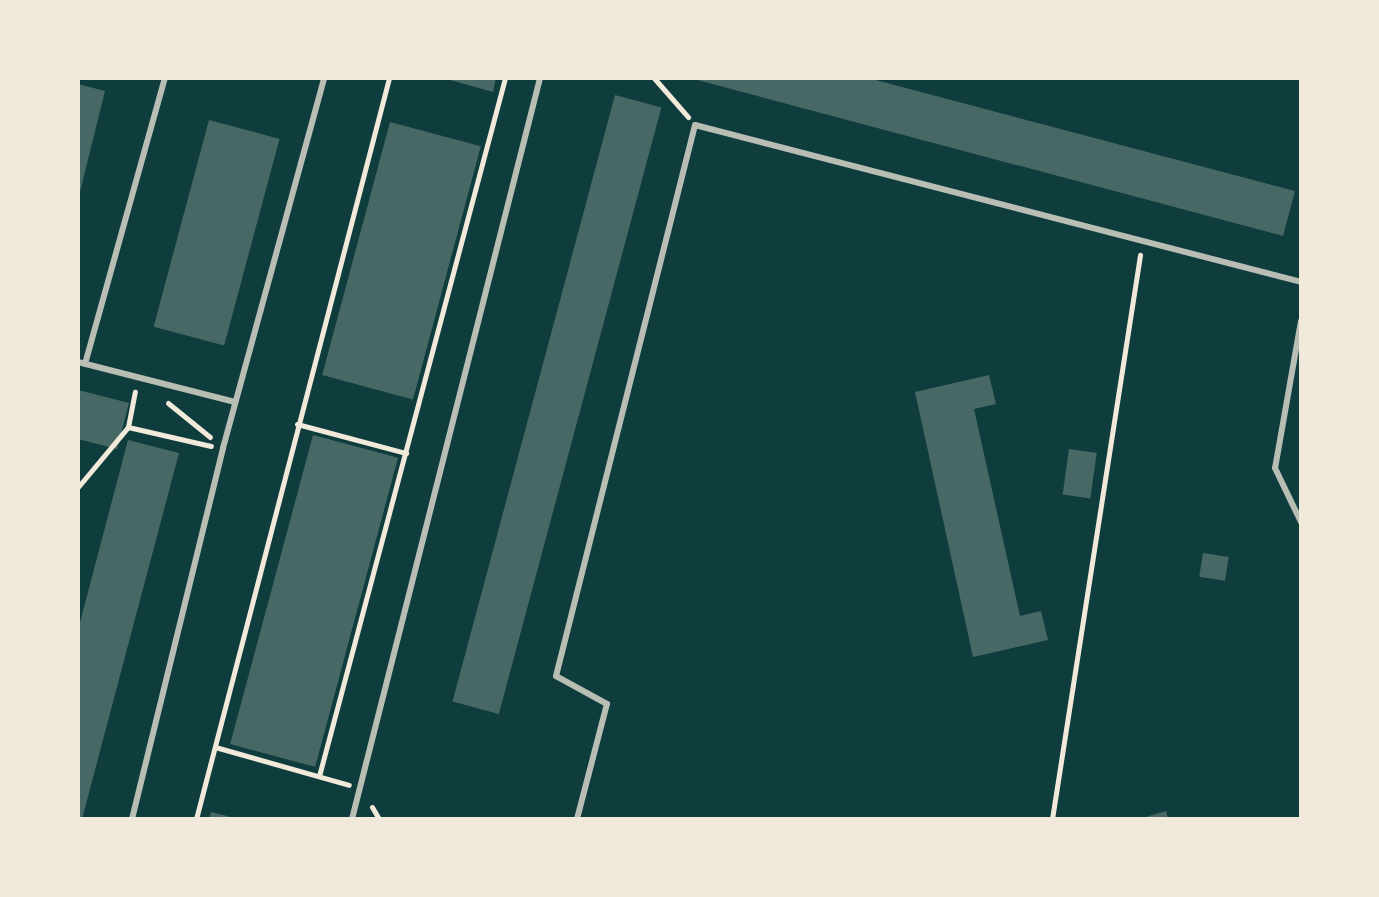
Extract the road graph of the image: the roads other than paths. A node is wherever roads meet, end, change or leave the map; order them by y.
1 (165, 78) edge
2 (324, 78) edge
3 (540, 78) edge
4 (1301, 282) edge
5 (1301, 321) edge
6 (82, 363) edge
7 (1301, 367) edge
8 (1292, 370) junction
9 (235, 402) junction
10 (1300, 512) edge
11 (1301, 522) edge
12 (132, 819) edge
13 (352, 819) edge
14 (577, 819) edge

1 - 6 lane
2 - 9 lane
3 - 13 lane
4 - 14 lane
5 - 8 lane
6 - 9 lane
7 - 8 lane
8 - 10 lane
9 - 12 lane
10 - 11 lane

